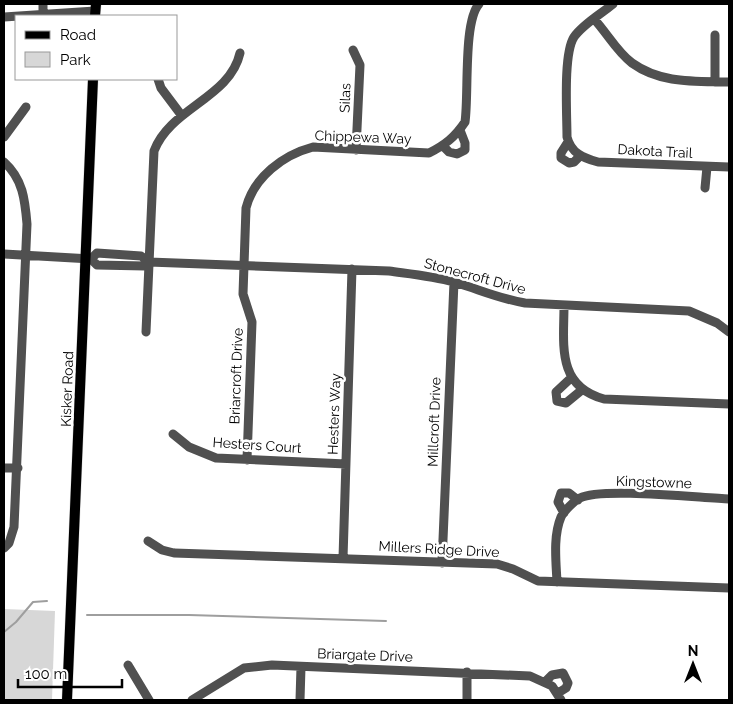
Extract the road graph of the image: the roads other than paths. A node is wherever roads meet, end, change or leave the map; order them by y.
1 (43, 4) edge
2 (479, 4) edge
3 (612, 4) edge
4 (95, 10) edge
5 (43, 15) joint
6 (594, 19) junction
7 (715, 35) dead end
8 (353, 50) dead end
9 (240, 53) dead end
10 (93, 80) edge
11 (158, 80) edge
12 (715, 82) junction
13 (729, 82) edge
14 (26, 107) dead end
15 (182, 116) junction
16 (460, 130) junction
17 (4, 137) edge
18 (568, 142) junction
19 (443, 146) junction
20 (356, 150) junction
21 (580, 156) junction
22 (4, 162) edge
23 (707, 168) junction
24 (729, 168) edge
25 (705, 188) dead end
26 (4, 254) edge
27 (25, 256) junction
28 (89, 259) junction
29 (149, 262) junction
30 (244, 265) junction
31 (352, 269) junction
32 (454, 282) junction
33 (564, 305) junction
34 (146, 332) dead end
35 (729, 332) edge
36 (572, 378) junction
37 (583, 389) junction
38 (729, 404) edge
39 (173, 434) dead end
40 (247, 460) junction
41 (346, 464) junction
42 (4, 468) edge
43 (18, 468) junction
44 (729, 498) edge
45 (578, 500) junction
46 (564, 513) junction
47 (148, 541) dead end
48 (4, 548) edge
49 (343, 558) junction
50 (442, 563) junction
51 (557, 582) junction
52 (729, 588) edge
53 (128, 665) dead end
54 (301, 667) junction
55 (467, 672) junction
56 (545, 682) junction
57 (559, 697) edge
58 (67, 700) edge
59 (149, 700) edge
60 (192, 700) edge
61 (300, 700) edge
62 (467, 700) edge

1 - 5 street
2 - 16 street, Chippewa Way
3 - 6 street
4 - 5 street
6 - 12 street
6 - 18 street
7 - 12 street
8 - 20 street, Silas
9 - 15 street
10 - 28 main road, Kisker Road
11 - 15 street
12 - 13 street
14 - 17 street
15 - 29 street
16 - 19 street, Chippewa Way
16 - 19 street, Chippewa Way
18 - 21 street
18 - 21 street, Dakota Trail
19 - 20 street, Chippewa Way
20 - 30 street, Chippewa Way
21 - 23 street, Dakota Trail
22 - 27 street
23 - 24 street, Dakota Trail
23 - 25 street
26 - 27 street, Stonecroft Drive
27 - 28 street, Stonecroft Drive
27 - 43 street
28 - 29 street, Stonecroft Drive
28 - 58 main road, Kisker Road
29 - 30 street, Stonecroft Drive
29 - 34 street
30 - 31 street, Stonecroft Drive
30 - 40 street, Briarcroft Drive
31 - 32 street, Stonecroft Drive
31 - 41 street, Hesters Way
32 - 33 street, Stonecroft Drive
32 - 50 street, Millcroft Drive
33 - 35 street, Stonecroft Drive
33 - 36 street
36 - 37 street
36 - 37 street
37 - 38 street
39 - 40 street, Hesters Court
40 - 41 street, Hesters Court
41 - 49 street, Hesters Way
42 - 43 street
43 - 48 street
44 - 45 street, Kingstowne
45 - 46 street, Kingstowne
45 - 46 street, Kingstowne
46 - 51 street, Kingstowne
47 - 49 street, Millers Ridge Drive
49 - 50 street, Millers Ridge Drive
50 - 51 street, Millers Ridge Drive
51 - 52 street, Millers Ridge Drive
53 - 59 street
54 - 55 street, Briargate Drive
54 - 60 street, Briargate Drive
54 - 61 street
55 - 56 street, Briargate Drive
55 - 62 street
56 - 57 street, Briargate Drive
56 - 57 street, Briargate Drive

